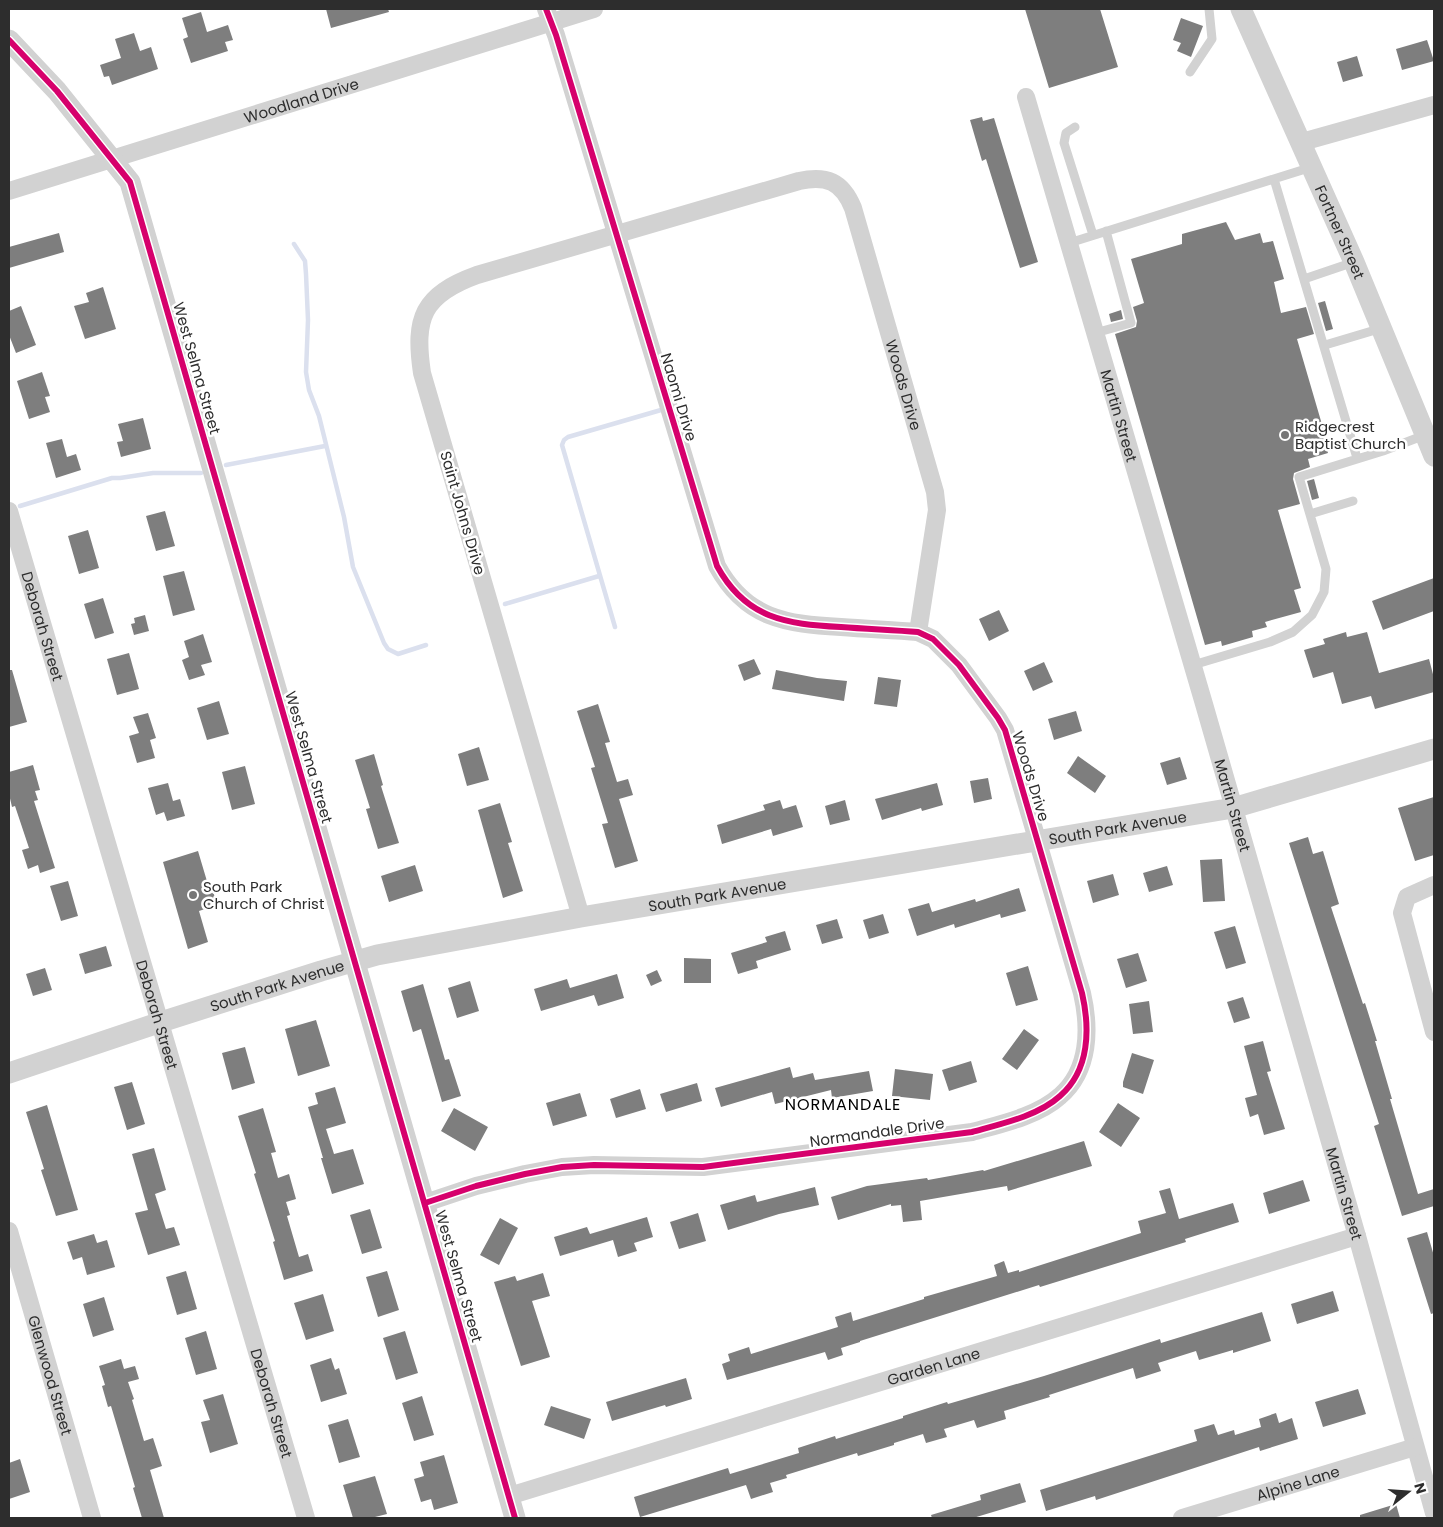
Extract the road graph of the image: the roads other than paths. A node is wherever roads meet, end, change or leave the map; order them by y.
1 (594, 9) edge
2 (1209, 9) edge
3 (1241, 9) edge
4 (548, 15) edge
5 (9, 40) edge
6 (1190, 72) dead end
7 (1026, 97) dead end
8 (1434, 105) edge
9 (1075, 127) dead end
10 (1302, 142) junction
11 (112, 159) junction
12 (1313, 166) junction
13 (1274, 179) junction
14 (9, 191) edge
15 (1106, 231) junction
16 (617, 235) junction
17 (1093, 235) junction
18 (1069, 243) junction
19 (1354, 262) junction
20 (1304, 278) junction
21 (1382, 328) junction
22 (1095, 333) junction
23 (1325, 345) junction
24 (1430, 433) edge
25 (1434, 456) edge
26 (1357, 458) junction
27 (1353, 501) dead end
28 (9, 511) edge
29 (1310, 514) junction
30 (918, 632) junction
31 (1193, 665) junction
32 (1434, 748) edge
33 (1233, 808) junction
34 (1039, 841) junction
35 (1434, 886) edge
36 (582, 917) junction
37 (355, 961) junction
38 (161, 1022) junction
39 (1434, 1032) edge
40 (9, 1073) edge
41 (425, 1202) junction
42 (9, 1231) edge
43 (1357, 1236) junction
44 (1415, 1447) junction
45 (509, 1496) junction
46 (1434, 1513) edge
47 (92, 1518) edge
48 (306, 1518) edge
49 (516, 1518) edge
50 (1182, 1518) edge

1 - 4 street, Woodland Drive
2 - 6 lane
3 - 10 street, Fortner Street
4 - 11 street, Woodland Drive
4 - 16 street, Naomi Drive
5 - 11 street, West Selma Street
7 - 18 street, Martin Street
8 - 10 street
9 - 17 lane
10 - 12 street, Fortner Street
11 - 14 street, Woodland Drive
11 - 37 street, West Selma Street
12 - 13 lane
12 - 19 street, Fortner Street
13 - 15 lane
13 - 20 lane
15 - 17 lane
15 - 22 lane
16 - 30 street, Naomi Drive
16 - 30 street, Woods Drive
16 - 36 street, Saint Johns Drive
17 - 18 lane
18 - 22 street, Martin Street
19 - 20 lane
19 - 21 street, Fortner Street
20 - 23 lane
21 - 23 lane
21 - 24 street, Fortner Street
22 - 31 street, Martin Street
23 - 26 lane
24 - 25 street, Fortner Street
24 - 26 lane
26 - 29 lane
27 - 29 lane
28 - 38 street, Deborah Street
29 - 31 lane
30 - 34 street, Woods Drive
31 - 33 street, Martin Street
32 - 33 street, South Park Avenue
33 - 34 street, South Park Avenue
33 - 43 street, Martin Street
34 - 36 street, South Park Avenue
34 - 41 street, Normandale Drive
35 - 39 street
36 - 37 street, South Park Avenue
37 - 38 street, South Park Avenue
37 - 41 street, West Selma Street
38 - 40 street, South Park Avenue
38 - 48 street, Deborah Street
41 - 45 street, West Selma Street
42 - 47 street, Glenwood Street
43 - 44 street, Martin Street
43 - 45 street, Garden Lane
44 - 46 street, Martin Street
44 - 50 street, Alpine Lane
45 - 49 street, West Selma Street

